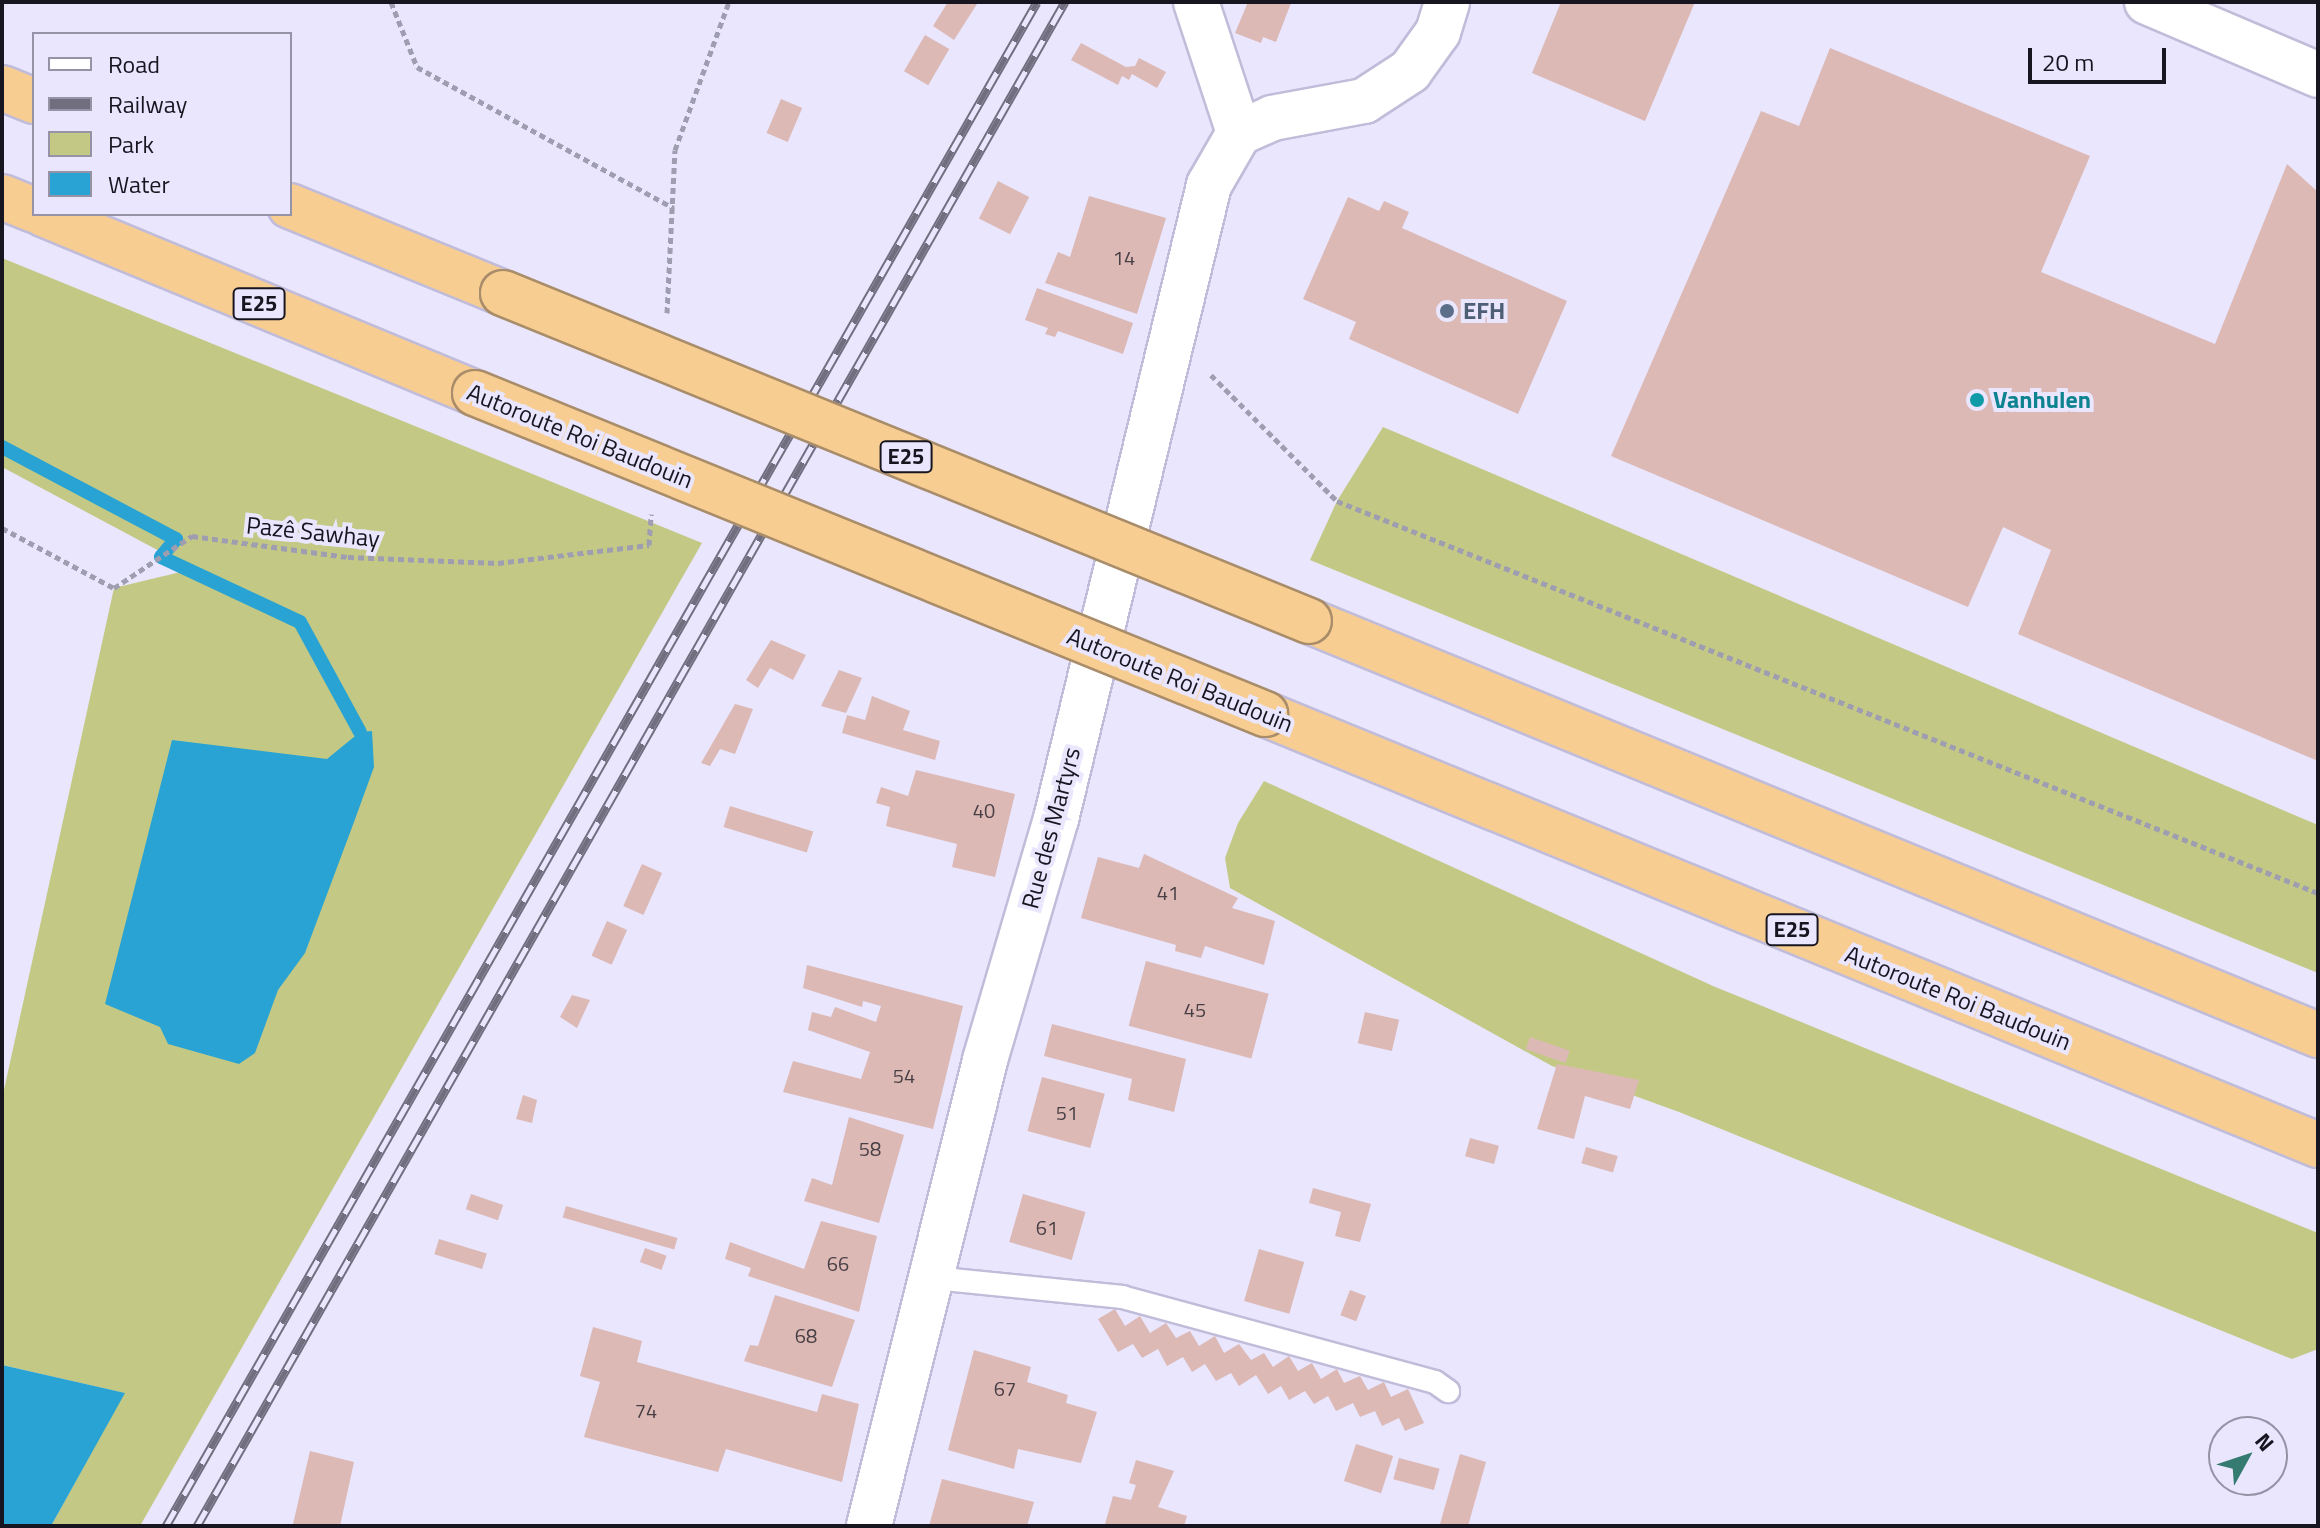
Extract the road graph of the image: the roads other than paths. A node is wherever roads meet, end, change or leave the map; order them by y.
1 (1196, 2) edge
2 (1447, 2) edge
3 (2147, 2) edge
4 (2318, 75) edge
5 (2, 88) edge
6 (32, 100) edge
7 (1239, 133) junction
8 (2, 197) edge
9 (292, 207) edge
10 (32, 209) edge
11 (48, 216) edge
12 (2318, 1035) edge
13 (2318, 1145) edge
14 (933, 1278) junction
15 (1448, 1391) dead end
16 (869, 1526) edge

1 - 7 street
2 - 7 street
3 - 4 street
5 - 6 highway
7 - 14 street, Rue des Martyrs
8 - 10 highway
9 - 12 highway, E25, bridge
11 - 13 highway, Autoroute Roi Baudouin / E25, bridge
14 - 15 lane
14 - 16 street, Rue des Martyrs

